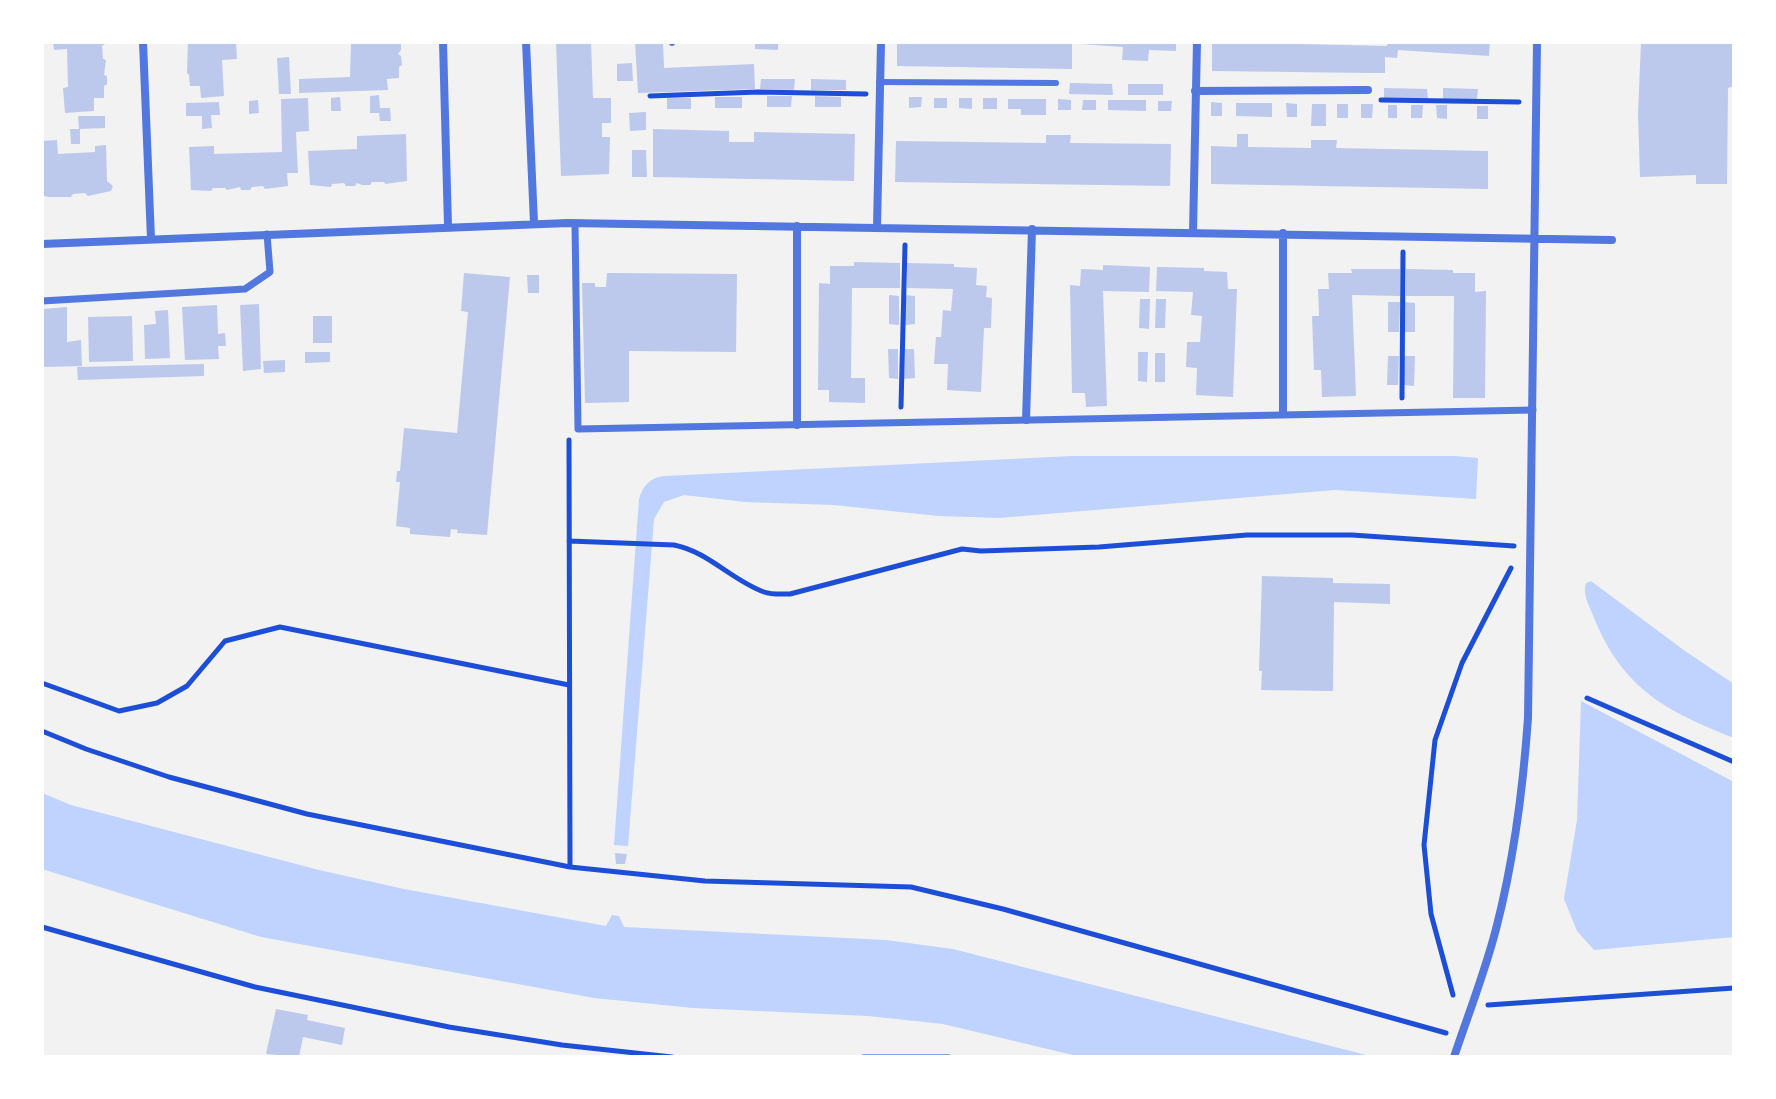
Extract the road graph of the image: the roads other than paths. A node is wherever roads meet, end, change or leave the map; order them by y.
1 (143, 42) edge
2 (443, 42) edge
3 (526, 42) edge
4 (881, 42) edge
5 (1197, 42) edge
6 (1537, 42) edge
7 (879, 82) junction
8 (1056, 83) dead end
9 (1368, 90) road end
10 (1195, 91) junction
11 (534, 223) junction
12 (575, 224) junction
13 (448, 226) junction
14 (797, 226) junction
15 (877, 227) junction
16 (1032, 229) junction
17 (1193, 232) junction
18 (1283, 233) junction
19 (267, 234) junction
20 (1535, 237) junction
21 (151, 239) junction
22 (1612, 240) dead end
23 (42, 244) edge
24 (42, 301) edge
25 (1533, 410) junction
26 (1283, 414) junction
27 (1026, 420) junction
28 (797, 425) junction
29 (1454, 1057) edge

1 - 21 street
2 - 13 street
3 - 11 street
4 - 7 street
5 - 10 street
6 - 20 street
7 - 8 lane
7 - 15 street
9 - 10 street
10 - 17 street
11 - 12 street
11 - 13 street
12 - 14 street
12 - 28 street
13 - 19 street
14 - 15 street
14 - 28 street
15 - 16 street
16 - 17 street
16 - 27 street
17 - 18 street
18 - 20 street
18 - 26 street
19 - 21 street
19 - 24 street
20 - 22 street
20 - 25 street
21 - 23 street
25 - 26 street
25 - 29 street
26 - 27 street
27 - 28 street

